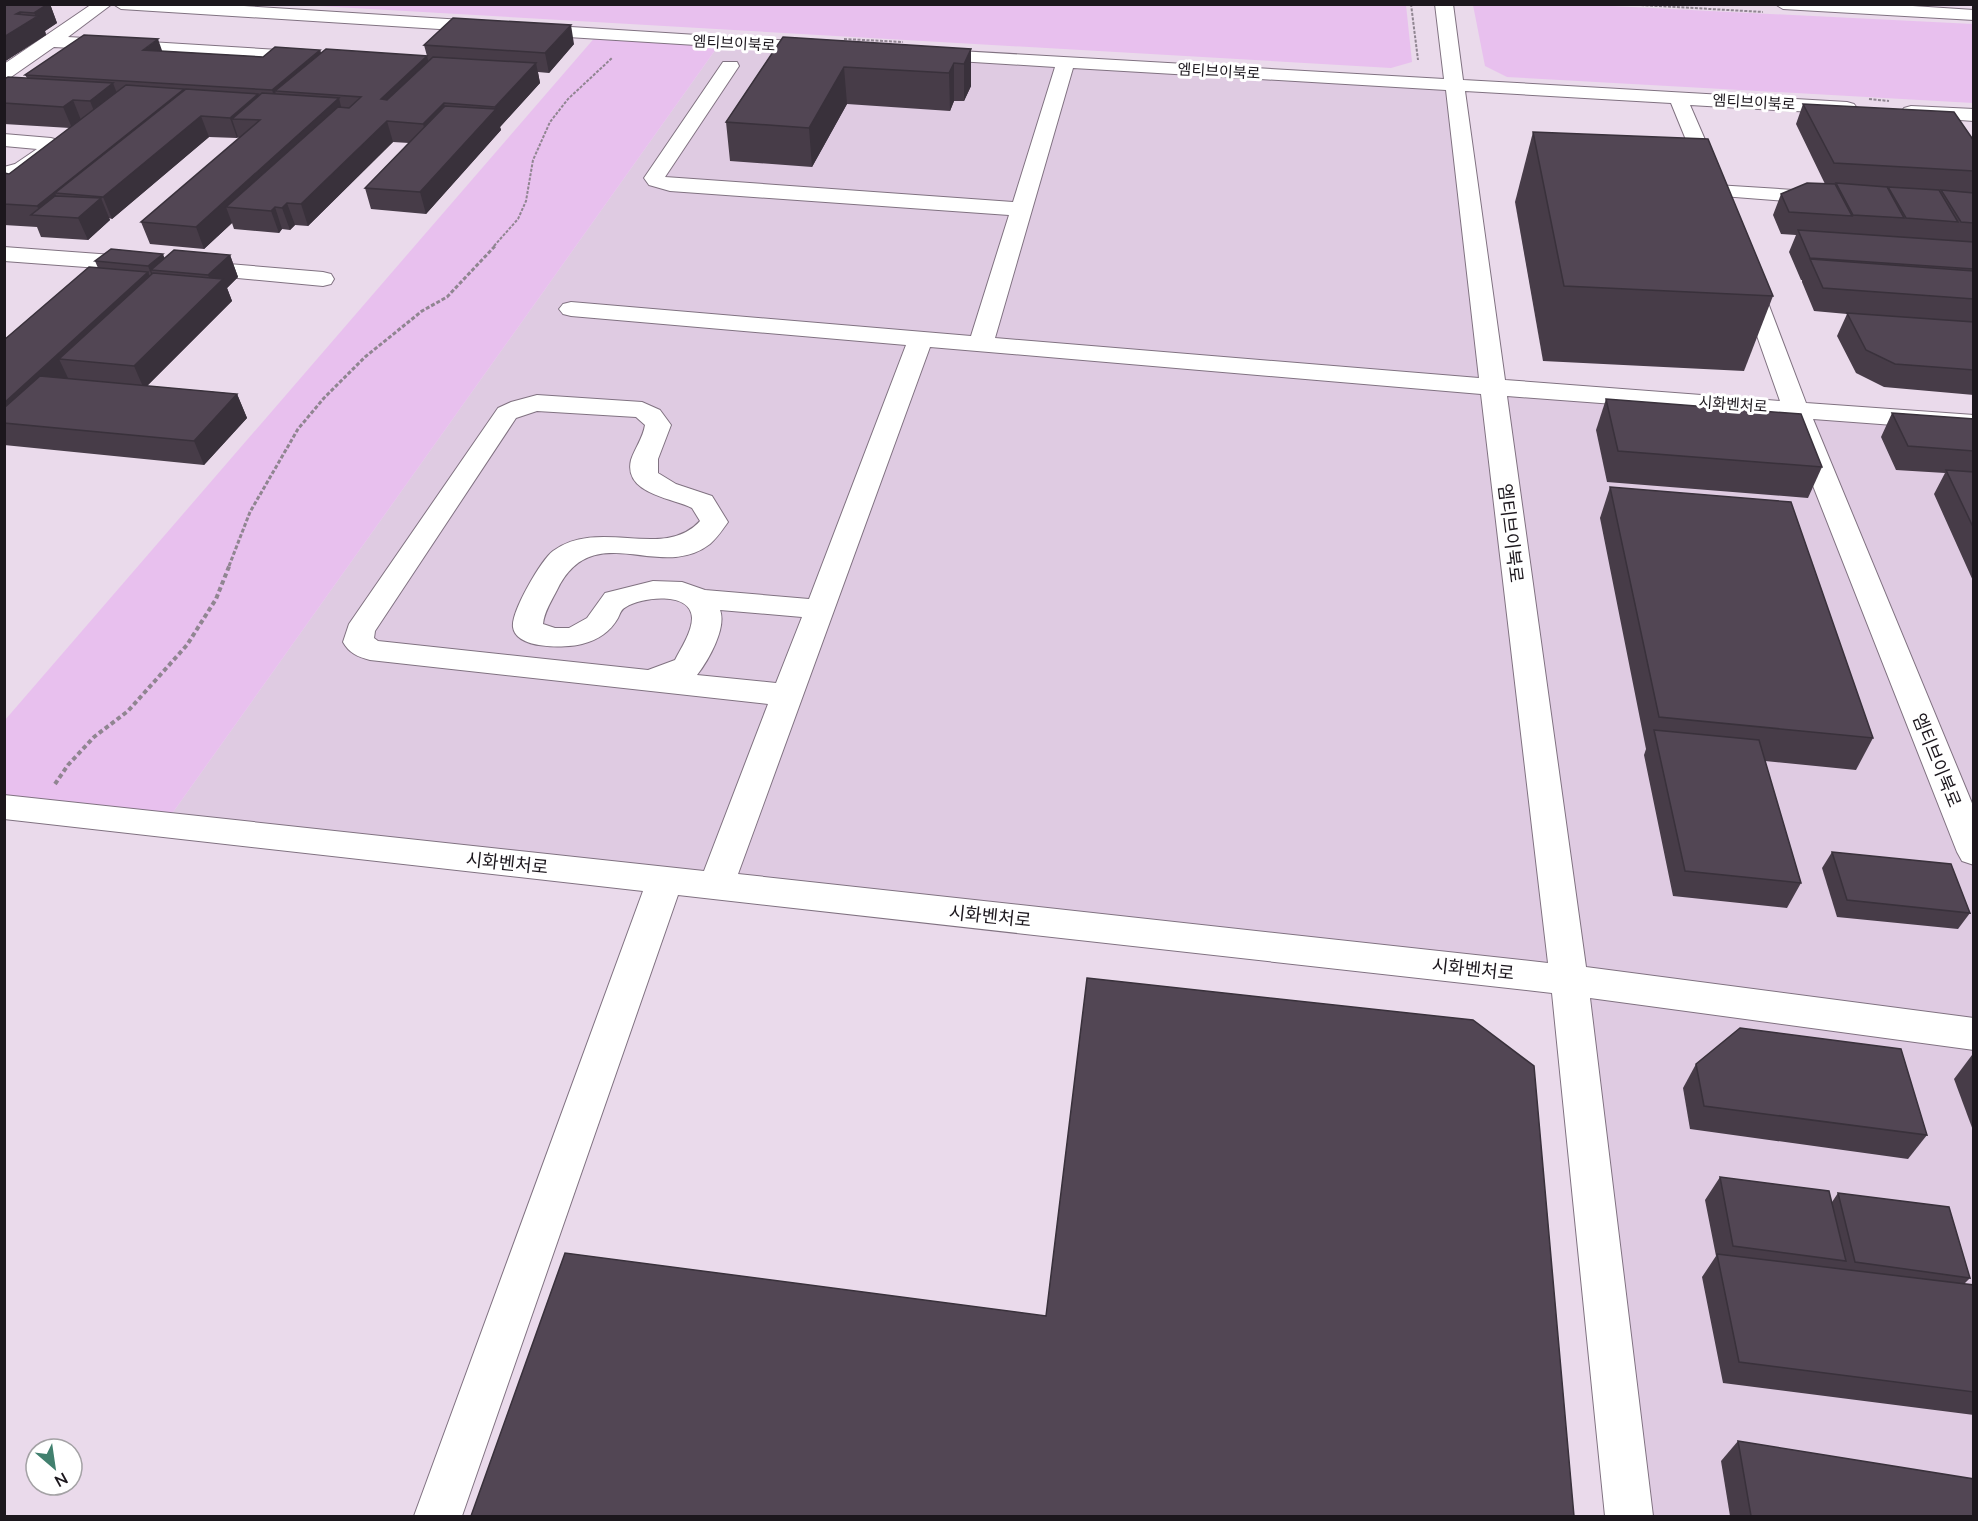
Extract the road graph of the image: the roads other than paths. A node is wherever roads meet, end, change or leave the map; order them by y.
1 (104, 4) edge
2 (121, 4) edge
3 (1444, 4) edge
4 (1783, 4) edge
5 (1974, 15) edge
6 (52, 41) junction
7 (841, 44) edge
8 (911, 48) edge
9 (334, 59) edge
10 (1066, 62) junction
11 (730, 66) dead end
12 (4, 73) edge
13 (1455, 85) junction
14 (1678, 98) junction
15 (1867, 109) edge
16 (1891, 110) edge
17 (1974, 115) edge
18 (4, 141) edge
19 (4, 173) edge
20 (1845, 200) edge
21 (1022, 209) junction
22 (4, 254) edge
23 (1740, 256) edge
24 (323, 279) dead end
25 (571, 309) dead end
26 (921, 338) junction
27 (981, 343) junction
28 (1492, 387) junction
29 (1796, 409) junction
30 (1974, 423) edge
31 (696, 599) junction
32 (820, 609) junction
33 (651, 680) junction
34 (787, 694) junction
35 (20, 809) edge
36 (1974, 852) edge
37 (665, 880) junction
38 (716, 886) junction
39 (1569, 980) junction
40 (1974, 1034) edge
41 (438, 1516) edge
42 (1629, 1516) edge

1 - 6 street
2 - 7 street, 엠티브이북로
3 - 13 street
4 - 5 street
6 - 9 street
6 - 12 street
8 - 10 street, 엠티브이북로
10 - 13 street, 엠티브이북로
10 - 21 street
11 - 21 street
13 - 14 street, 엠티브이북로
13 - 28 street, 엠티브이북로
14 - 15 street, 엠티브이북로
14 - 20 street
16 - 17 street
18 - 19 street
21 - 27 street
22 - 24 street
23 - 29 street, 엠티브이북로
25 - 26 street, 시화벤처로
26 - 27 street, 시화벤처로
26 - 32 street
27 - 28 street, 시화벤처로
28 - 29 street, 시화벤처로
28 - 39 street, 엠티브이북로
29 - 30 street, 시화벤처로
29 - 36 street, 엠티브이북로
31 - 32 street
31 - 33 street
31 - 33 street
32 - 34 street
33 - 34 street
34 - 38 street
35 - 37 street, 시화벤처로
37 - 38 street, 시화벤처로
37 - 41 street
38 - 39 street, 시화벤처로
39 - 40 street, 시화벤처로
39 - 42 street, 엠티브이북로

